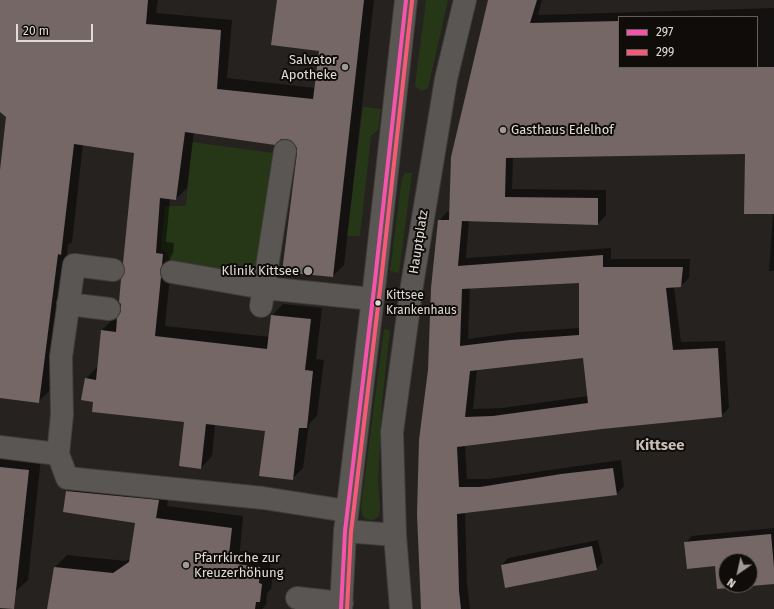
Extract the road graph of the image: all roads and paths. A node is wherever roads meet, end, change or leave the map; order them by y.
1 (406, 0) edge
2 (465, 0) edge
3 (285, 151) dead end
4 (113, 270) dead end
5 (172, 272) dead end
6 (263, 296) junction
7 (372, 299) junction
8 (68, 304) junction
9 (109, 309) dead end
10 (0, 447) edge
11 (58, 454) junction
12 (346, 521) junction
13 (395, 535) junction
14 (297, 598) dead end
15 (342, 606) edge
16 (401, 609) edge

1 - 7 street
2 - 13 street, Hauptplatz
3 - 6 street
4 - 8 street
5 - 6 street
6 - 7 street
7 - 12 street
8 - 9 street
8 - 11 street
10 - 11 street
11 - 12 street
12 - 13 street
12 - 15 street
13 - 16 street, Hauptplatz
14 - 15 street

